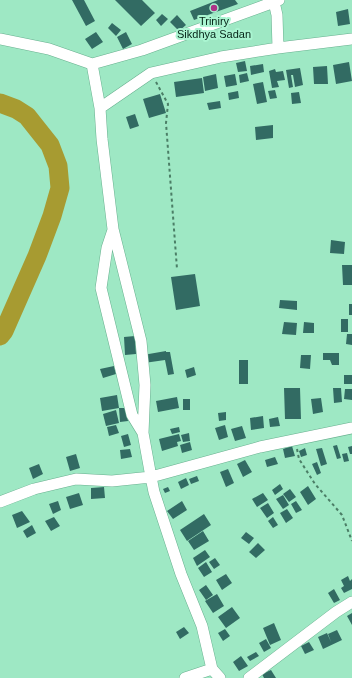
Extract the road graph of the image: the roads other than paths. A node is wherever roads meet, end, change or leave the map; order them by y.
1 (277, 1) edge
2 (0, 39) edge
3 (352, 39) edge
4 (278, 48) junction
5 (92, 64) junction
6 (100, 108) junction
7 (113, 229) junction
8 (352, 428) edge
9 (143, 433) junction
10 (151, 477) junction
11 (0, 502) edge
12 (352, 602) edge
13 (212, 669) junction
14 (185, 678) edge
15 (220, 678) edge
16 (249, 678) edge

1 - 4 street
1 - 5 street
2 - 5 street
3 - 4 street
4 - 6 street
5 - 6 street
6 - 7 street
7 - 9 street
7 - 9 street
8 - 10 street
9 - 10 street
10 - 11 street
10 - 13 street
12 - 16 street
13 - 14 street
13 - 15 street

